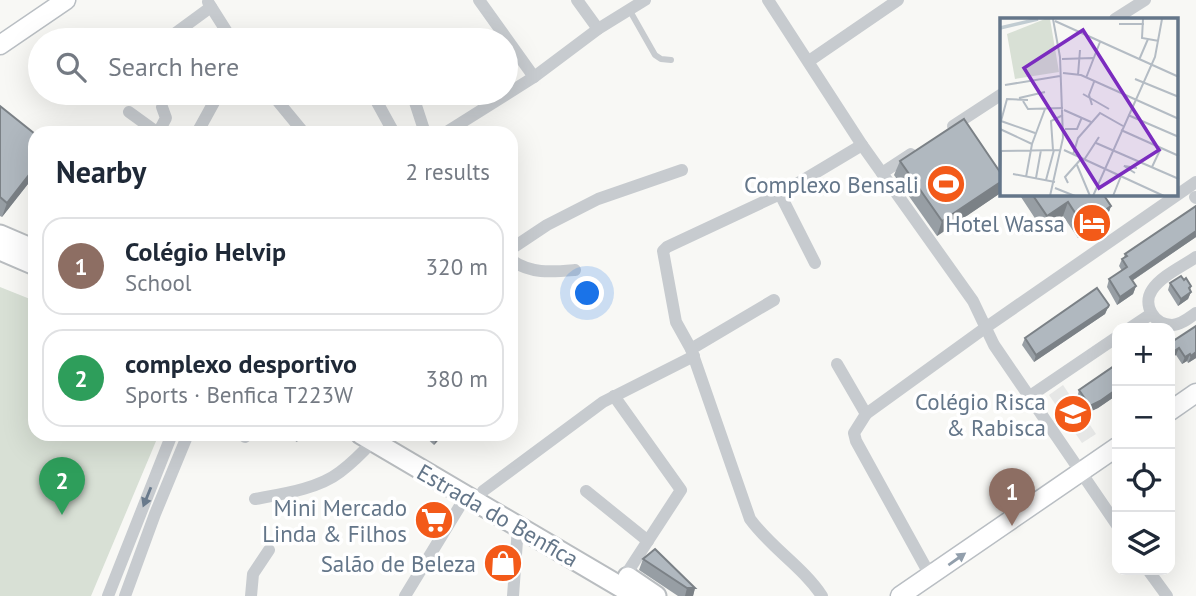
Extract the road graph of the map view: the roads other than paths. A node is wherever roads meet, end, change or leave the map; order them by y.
1 (66, 0) edge
2 (479, 0) edge
3 (577, 0) edge
4 (645, 0) edge
5 (768, 0) edge
6 (898, 0) edge
7 (1145, 0) edge
8 (209, 3) edge
9 (630, 10) junction
10 (1117, 18) edge
11 (180, 28) edge
12 (225, 28) edge
13 (499, 28) edge
14 (598, 29) junction
15 (0, 45) edge
16 (518, 55) edge
17 (671, 60) dead end
18 (809, 61) junction
19 (534, 77) junction
20 (518, 87) edge
21 (1000, 95) edge
22 (212, 105) edge
23 (281, 105) edge
24 (379, 105) edge
25 (416, 105) edge
26 (490, 105) edge
27 (162, 107) dead end
28 (129, 112) dead end
29 (148, 126) edge
30 (162, 126) edge
31 (201, 126) edge
32 (298, 126) edge
33 (390, 126) edge
34 (423, 126) edge
35 (456, 126) edge
36 (947, 130) edge
37 (926, 144) edge
38 (862, 145) junction
39 (682, 170) dead end
40 (882, 173) junction
41 (1196, 182) edge
42 (780, 194) junction
43 (1178, 194) edge
44 (1176, 196) edge
45 (0, 234) edge
46 (518, 244) edge
47 (28, 247) edge
48 (0, 250) edge
49 (1196, 257) edge
50 (28, 262) edge
51 (815, 263) dead end
52 (518, 264) edge
53 (575, 270) dead end
54 (774, 300) dead end
55 (1196, 313) edge
56 (1152, 314) junction
57 (1138, 323) edge
58 (985, 328) junction
59 (1112, 340) edge
60 (693, 353) junction
61 (836, 364) dead end
62 (1196, 393) edge
63 (614, 396) junction
64 (1030, 397) junction
65 (1175, 408) edge
66 (866, 414) junction
67 (169, 441) edge
68 (185, 441) edge
69 (369, 441) edge
70 (382, 441) edge
71 (1114, 449) edge
72 (1081, 472) junction
73 (586, 491) dead end
74 (474, 494) junction
75 (255, 499) dead end
76 (1112, 518) edge
77 (519, 527) junction
78 (648, 541) junction
79 (270, 550) dead end
80 (1152, 575) edge
81 (625, 576) junction
82 (930, 577) junction
83 (906, 594) edge
84 (129, 595) edge
85 (108, 596) edge
86 (251, 596) edge
87 (405, 596) edge
88 (513, 596) edge
89 (636, 596) edge
90 (656, 596) edge
91 (822, 596) edge
92 (1167, 596) edge

1 - 15 main road
2 - 13 street
3 - 14 street
4 - 9 street
5 - 18 street
6 - 18 street
7 - 10 street
8 - 11 street
8 - 12 street
9 - 14 street
9 - 17 lane
14 - 19 street
16 - 19 street
18 - 38 street
19 - 20 street
21 - 36 street
22 - 31 street
23 - 32 street
24 - 33 street
25 - 34 street
26 - 35 street
27 - 30 street
28 - 29 street
37 - 40 street
38 - 40 street
38 - 42 street
39 - 46 street
40 - 58 street
41 - 43 street
42 - 51 street
42 - 60 street
44 - 58 street
45 - 47 highway
48 - 50 highway
49 - 56 street
52 - 53 street
54 - 60 street
55 - 56 street
56 - 57 street
58 - 64 street
58 - 66 street
59 - 64 street
60 - 63 street
60 - 91 street
61 - 66 street
62 - 65 main road
63 - 74 street
63 - 78 street
64 - 72 street
66 - 82 street
67 -> 85 street
68 - 84 street
69 - 75 street
70 - 74 highway, Estrada do Benfica
71 - 72 main road
72 - 76 street
82 -> 72 main road
73 - 78 street
74 - 77 highway, Estrada do Benfica
74 - 81 highway, Estrada do Benfica
74 - 87 street
77 - 88 street
77 - 89 highway, Estrada do Benfica
78 - 81 street
79 - 86 street
80 - 92 street
81 - 90 highway, Estrada do Benfica
82 - 83 main road

